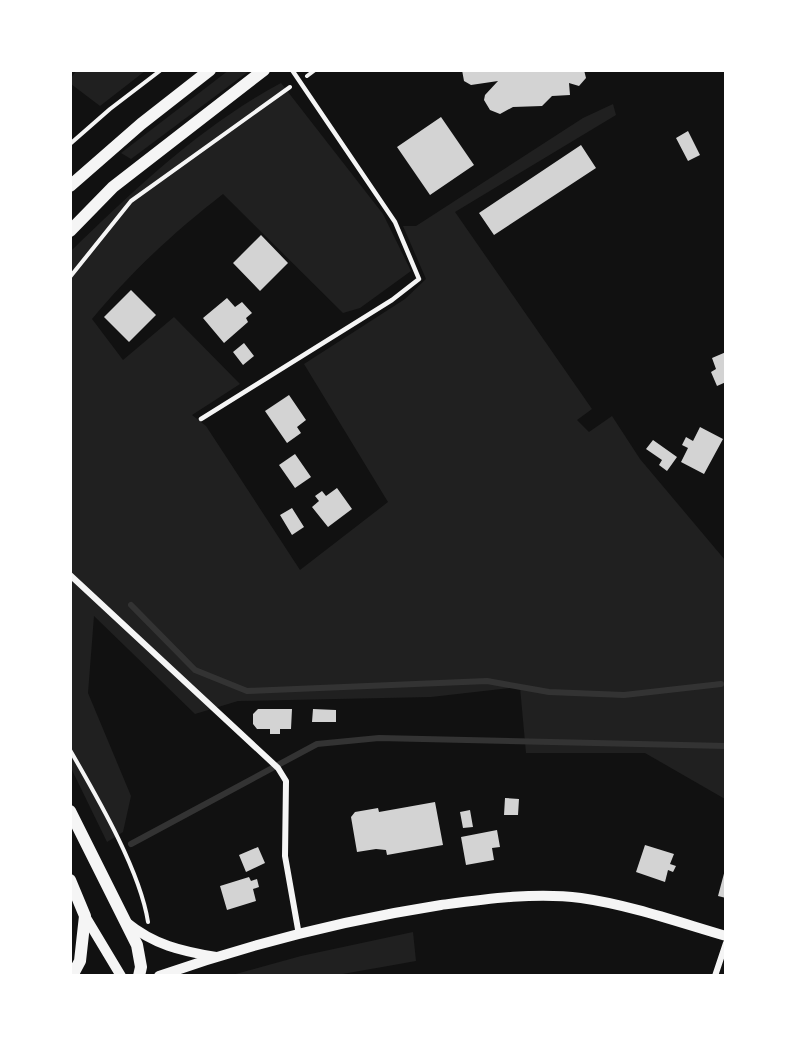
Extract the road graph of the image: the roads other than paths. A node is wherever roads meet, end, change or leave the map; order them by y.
1 (210, 70) edge
2 (264, 70) edge
3 (292, 70) edge
4 (70, 186) edge
5 (70, 231) edge
6 (201, 419) dead end
7 (70, 575) edge
8 (70, 811) edge
9 (70, 880) edge
10 (85, 916) junction
11 (124, 920) junction
12 (299, 935) junction
13 (726, 936) edge
14 (726, 943) edge
15 (220, 957) junction
16 (72, 975) edge
17 (121, 975) edge
18 (139, 975) edge
19 (159, 975) edge
20 (715, 975) edge

1 - 4 main road
2 - 5 main road
3 - 6 lane
7 - 12 street
8 - 11 main road
9 - 10 main road
10 - 16 main road
10 - 17 street
11 - 15 street
11 - 18 main road
12 - 13 street
12 - 15 street
14 - 20 street
15 - 19 street

